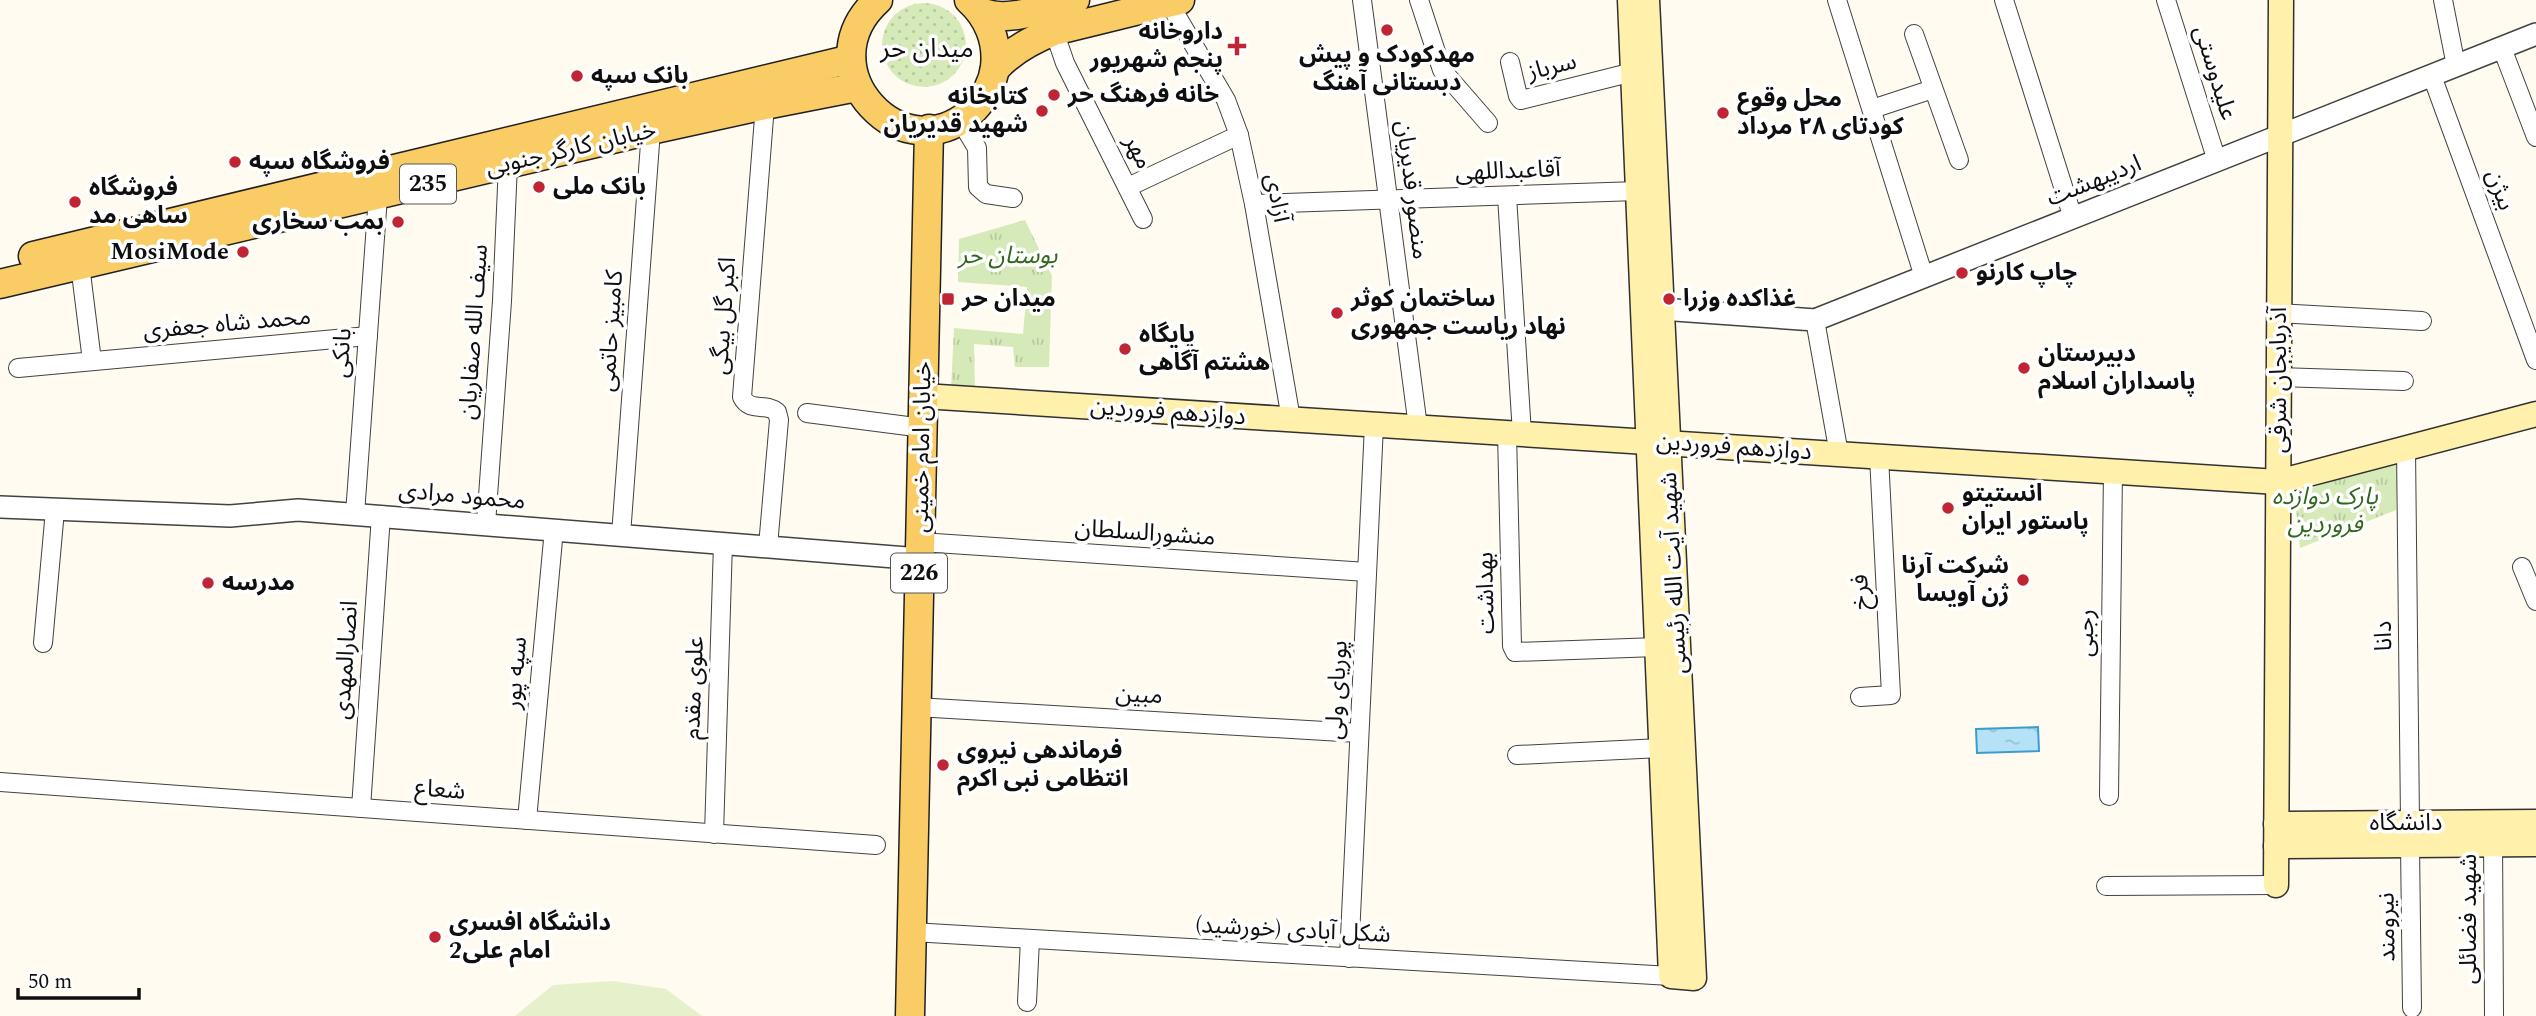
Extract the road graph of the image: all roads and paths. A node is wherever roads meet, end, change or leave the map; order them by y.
1 (1075, 0) edge
2 (1362, 0) edge
3 (1419, 0) edge
4 (1630, 0) edge
5 (1647, 0) edge
6 (1837, 0) edge
7 (2004, 0) edge
8 (2166, 0) edge
9 (2281, 0) edge
10 (2443, 0) edge
11 (1175, 1) edge
12 (874, 2) edge
13 (975, 6) edge
14 (1054, 31) junction
15 (1914, 34) dead end
16 (2536, 34) edge
17 (2502, 48) junction
18 (851, 59) junction
19 (1510, 62) dead end
20 (2456, 66) junction
21 (995, 69) junction
22 (1633, 72) junction
23 (2432, 76) junction
24 (858, 88) junction
25 (1933, 89) junction
26 (765, 105) junction
27 (1872, 109) junction
28 (960, 120) junction
29 (1488, 123) dead end
30 (929, 129) junction
31 (651, 131) junction
32 (1239, 135) junction
33 (2280, 136) junction
34 (2536, 136) edge
35 (506, 154) junction
36 (1959, 160) dead end
37 (2217, 161) junction
38 (1128, 187) junction
39 (1638, 191) junction
40 (378, 196) junction
41 (1507, 196) junction
42 (1013, 198) dead end
43 (1388, 200) junction
44 (1254, 204) junction
45 (2073, 218) junction
46 (1143, 219) dead end
47 (0, 264) edge
48 (80, 265) junction
49 (1924, 277) junction
50 (0, 284) edge
51 (1652, 309) junction
52 (2279, 313) junction
53 (1815, 320) junction
54 (2422, 321) dead end
55 (368, 336) junction
56 (2536, 360) edge
57 (92, 361) junction
58 (18, 368) dead end
59 (2279, 377) junction
60 (2404, 381) dead end
61 (923, 397) junction
62 (807, 413) dead end
63 (2536, 414) edge
64 (1291, 419) junction
65 (1374, 425) junction
66 (1418, 427) junction
67 (923, 428) junction
68 (1514, 434) junction
69 (1658, 442) junction
70 (2406, 448) junction
71 (1839, 454) junction
72 (1879, 456) junction
73 (2113, 471) junction
74 (2278, 482) junction
75 (0, 507) edge
76 (55, 510) junction
77 (355, 514) junction
78 (380, 516) junction
79 (485, 524) junction
80 (554, 529) junction
81 (621, 535) junction
82 (723, 543) junction
83 (768, 546) junction
84 (920, 550) junction
85 (2522, 567) dead end
86 (1367, 572) junction
87 (2536, 601) edge
88 (43, 643) dead end
89 (1657, 646) junction
90 (1860, 697) dead end
91 (916, 706) junction
92 (1359, 733) junction
93 (1661, 748) junction
94 (1517, 755) dead end
95 (0, 782) edge
96 (2109, 796) dead end
97 (361, 808) junction
98 (527, 820) junction
99 (2536, 822) edge
100 (2493, 833) junction
101 (714, 834) junction
102 (2410, 834) junction
103 (2276, 835) junction
104 (2536, 844) edge
105 (876, 845) dead end
106 (2276, 885) joint
107 (2106, 886) dead end
108 (912, 932) junction
109 (1030, 939) junction
110 (1349, 958) junction
111 (1682, 977) junction
112 (1027, 1002) dead end
113 (2412, 1008) dead end
114 (910, 1016) edge
115 (2494, 1016) edge

1 - 13 main road
2 - 43 street, منصور قدیریان
3 - 29 street
4 - 22 main road, شهید آیت الله رئیسی
5 - 51 main road, شهید آیت الله رئیسی
6 - 27 street
7 - 45 street
8 - 37 street, علیدوستی
9 - 33 main road, آذربایجان شرقی
10 - 20 street
11 - 14 main road
11 - 32 street, آزادی
12 - 18 main road
13 - 21 main road
14 - 21 main road
14 - 38 street, مهر
15 - 25 street
16 - 17 street, اردیبهشت
17 - 20 street, اردیبهشت
17 - 34 street
18 - 24 main road
18 - 35 main road, خیابان کارگر جنوبی / 235
19 - 22 street, سرباز
20 - 23 street, اردیبهشت
21 - 28 main road
22 - 39 main road, شهید آیت الله رئیسی
23 - 33 street, اردیبهشت
23 - 56 street, بیژن
24 - 26 main road, خیابان کارگر جنوبی / 235
24 - 30 main road
25 - 27 street
25 - 36 street
26 - 31 main road, خیابان کارگر جنوبی / 235
26 - 83 street, اکبر گل بیگی
27 - 49 street
28 - 30 main road
28 - 42 street
30 - 61 main road, خیابان امام خمینی / 226
31 - 35 main road, خیابان کارگر جنوبی / 235
31 - 81 street, کامبیز حاتمی
32 - 38 street
32 - 44 street, آزادی
33 - 37 street, اردیبهشت
33 - 52 main road, آذربایجان شرقی
35 - 40 main road, خیابان کارگر جنوبی / 235
35 - 47 main road, خیابان کارگر جنوبی / 235
35 - 79 street, سیف الله صفاریان
37 - 45 street, اردیبهشت
38 - 46 street, مهر
39 - 41 street, آقاعبداللهی
39 - 51 main road, شهید آیت الله رئیسی
40 - 48 main road, خیابان کارگر جنوبی / 235
40 - 55 street, بانکی
41 - 43 street, آقاعبداللهی
41 - 68 street
43 - 44 street, آقاعبداللهی
43 - 66 street, منصور قدیریان
44 - 64 street, آزادی
45 - 49 street, اردیبهشت
48 - 50 main road, خیابان کارگر جنوبی / 235
48 - 57 street
49 - 53 street, اردیبهشت
51 - 53 street, اردیبهشت
51 - 69 main road, شهید آیت الله رئیسی
52 - 54 street
52 - 59 main road, آذربایجان شرقی
53 - 71 street
55 - 57 street, محمد شاه جعفری
55 - 77 street, بانکی
57 - 58 street, محمد شاه جعفری
59 - 60 street
59 - 74 main road, آذربایجان شرقی
61 - 64 main road, دوازدهم فروردین
61 - 67 main road, خیابان امام خمینی / 226
62 - 67 street
63 - 70 main road, دوازدهم فروردین
64 - 65 main road, دوازدهم فروردین
65 - 66 main road, دوازدهم فروردین
65 - 86 street, پوریای ولی
66 - 68 main road, دوازدهم فروردین
67 - 84 main road, خیابان امام خمینی / 226
68 - 69 main road, دوازدهم فروردین
68 - 89 street, بهداشت
69 - 71 main road, دوازدهم فروردین
69 - 89 main road, شهید آیت الله رئیسی
69 - 111 main road, شهید آیت الله رئیسی
70 - 74 main road, دوازدهم فروردین
70 - 102 street, دانا
71 - 72 main road, دوازدهم فروردین
72 - 73 main road, دوازدهم فروردین
72 - 90 street, فرخ
73 - 74 main road, دوازدهم فروردین
73 - 96 street, رجبی
74 - 103 main road, آذربایجان شرقی
75 - 76 street, محمود مرادی
76 - 77 street, محمود مرادی
76 - 88 street
77 - 78 street, محمود مرادی
78 - 79 street, محمود مرادی
78 - 97 street, انصارالمهدی
79 - 80 street, محمود مرادی
80 - 81 street, محمود مرادی
80 - 98 street, سپه پور
81 - 82 street, محمود مرادی
82 - 83 street, محمود مرادی
82 - 101 street, علوی مقدم
83 - 84 street, محمود مرادی
84 - 86 street, منشورالسلطان
84 - 91 main road, خیابان امام خمینی / 226
85 - 87 street
86 - 92 street, پوریای ولی
89 - 93 main road, شهید آیت الله رئیسی
91 - 92 street, مبین
91 - 108 main road, خیابان امام خمینی / 226
92 - 110 street, پوریای ولی
93 - 94 street
93 - 111 main road, شهید آیت الله رئیسی
95 - 97 street, شعاع
97 - 98 street, شعاع
98 - 101 street, شعاع
99 - 100 main road, دانشگاه
100 - 102 main road, دانشگاه
100 - 104 main road, دانشگاه
100 - 115 street, شهید فضائلی
101 - 105 street, شعاع
102 - 103 main road, دانشگاه
102 - 113 street, نیرومند
103 - 106 main road, آذربایجان شرقی
106 - 107 street
108 - 109 street, شکل آبادی (خورشید)
108 - 114 main road, خیابان امام خمینی / 226
109 - 110 street, شکل آبادی (خورشید)
109 - 112 street
110 - 111 street, شکل آبادی (خورشید)

